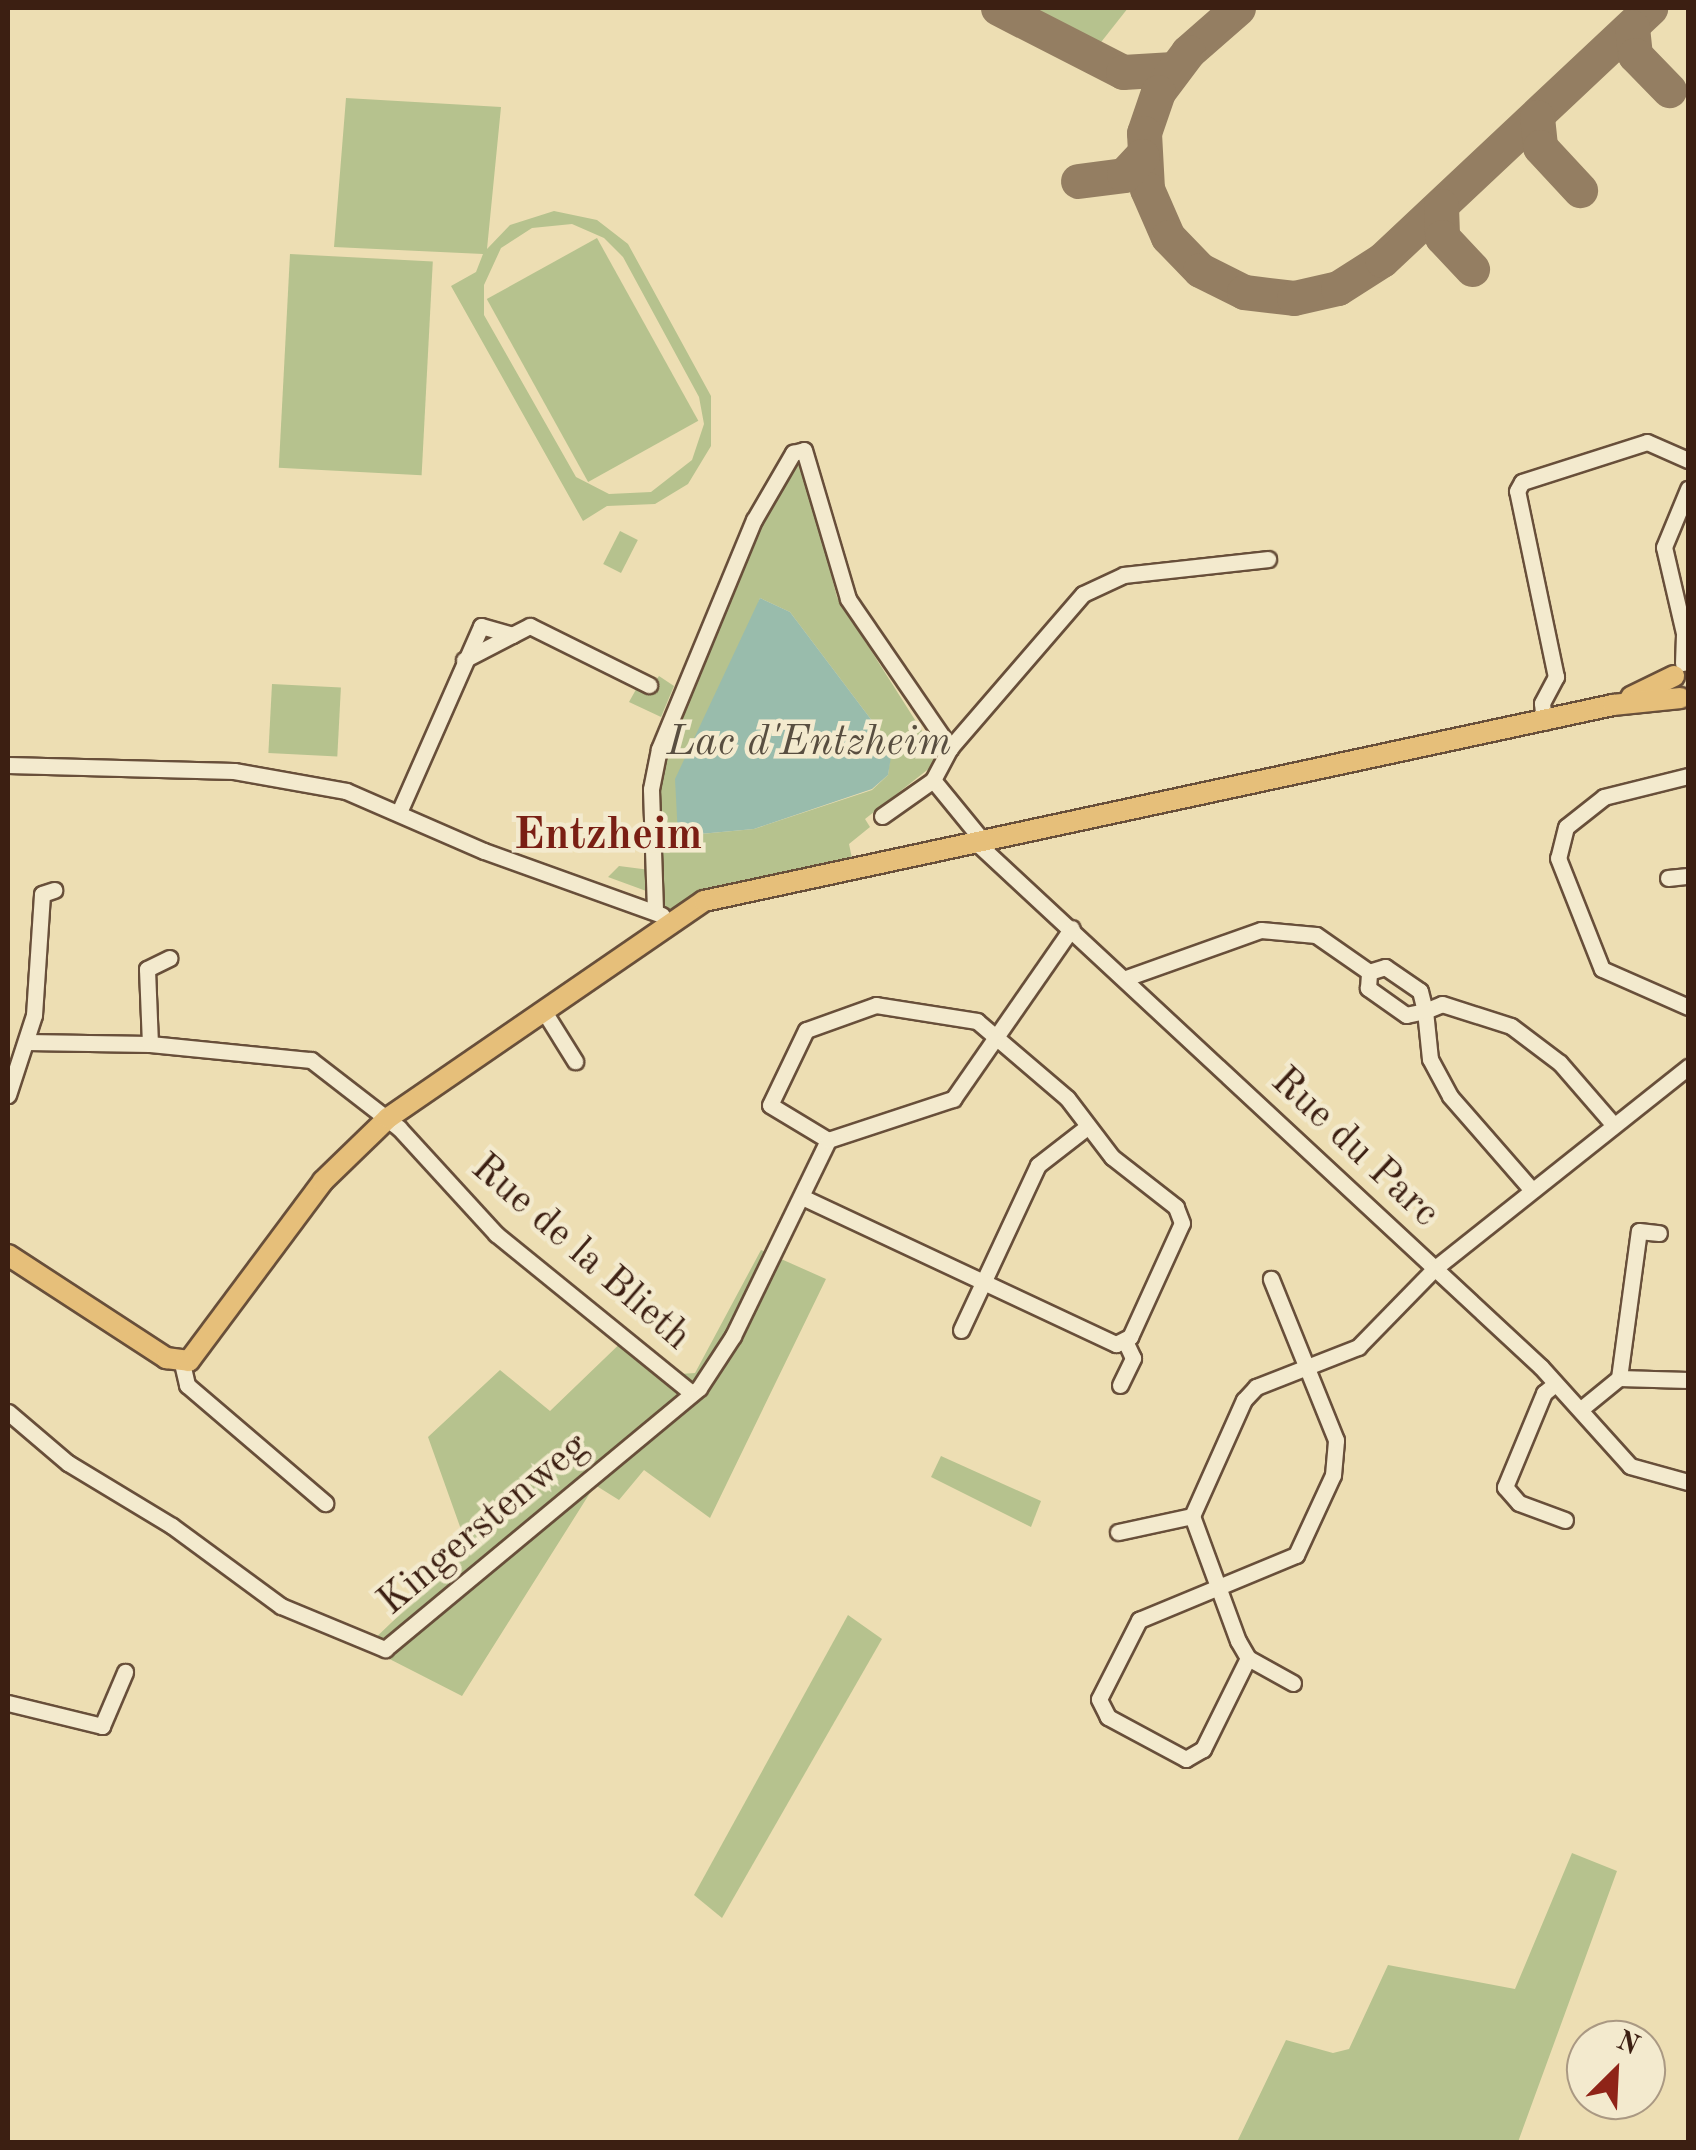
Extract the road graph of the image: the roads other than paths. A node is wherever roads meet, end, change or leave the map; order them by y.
1 (1688, 460) edge
2 (1688, 490) edge
3 (1268, 559) dead end
4 (512, 635) junction
5 (1686, 637) edge
6 (464, 660) junction
7 (1682, 666) edge
8 (649, 685) dead end
9 (1685, 700) edge
10 (1613, 705) junction
11 (1544, 722) junction
12 (950, 748) junction
13 (8, 765) edge
14 (1688, 776) edge
15 (933, 780) junction
16 (400, 810) junction
17 (882, 816) dead end
18 (979, 845) junction
19 (1688, 876) edge
20 (1668, 878) dead end
21 (54, 890) dead end
22 (662, 915) junction
23 (1072, 928) junction
24 (170, 958) dead end
25 (1369, 972) junction
26 (1126, 978) junction
27 (1688, 1007) edge
28 (1425, 1011) junction
29 (545, 1014) junction
30 (998, 1036) junction
31 (27, 1042) junction
32 (150, 1044) junction
33 (576, 1061) dead end
34 (1688, 1066) edge
35 (8, 1095) edge
36 (388, 1118) junction
37 (1612, 1123) junction
38 (1087, 1126) junction
39 (828, 1140) junction
40 (1530, 1189) junction
41 (802, 1197) junction
42 (1659, 1233) dead end
43 (8, 1256) edge
44 (1434, 1269) junction
45 (1271, 1279) dead end
46 (984, 1282) junction
47 (961, 1330) dead end
48 (1126, 1343) junction
49 (182, 1363) junction
50 (1311, 1370) junction
51 (1619, 1378) junction
52 (1688, 1380) edge
53 (1555, 1384) junction
54 (1120, 1385) dead end
55 (689, 1392) junction
56 (1581, 1409) junction
57 (8, 1412) edge
58 (1688, 1482) edge
59 (325, 1502) dead end
60 (1192, 1516) junction
61 (1565, 1520) dead end
62 (1118, 1532) dead end
63 (1218, 1586) junction
64 (1248, 1658) junction
65 (125, 1672) dead end
66 (1293, 1683) dead end
67 (8, 1703) edge

1 - 11 street
2 - 5 street
3 - 12 street
4 - 6 street
4 - 6 street
4 - 8 street
5 - 7 street
6 - 16 street
7 - 9 main road
7 - 10 main road
9 - 10 main road
10 - 11 main road
11 - 18 main road
12 - 15 street
12 - 22 street
13 - 16 street
14 - 27 street
15 - 17 street
15 - 18 street, Rue du Parc
16 - 22 street
18 - 22 main road
18 - 23 street, Rue du Parc
19 - 20 street
21 - 31 street
22 - 29 main road
23 - 26 street, Rue du Parc
23 - 30 street
24 - 32 street
25 - 26 street
25 - 28 street
25 - 28 street
26 - 44 street, Rue du Parc
28 - 37 street
28 - 40 street
29 - 33 street
29 - 36 main road
30 - 38 street
30 - 39 street
30 - 39 street
31 - 32 street
31 - 35 street
32 - 36 street, Rue de la Blieth
34 - 37 street
36 - 49 main road
36 - 55 street, Rue de la Blieth
37 - 40 street
38 - 46 street
38 - 48 street
39 - 41 street
40 - 44 street
41 - 46 street
41 - 55 street
42 - 51 street
43 - 49 main road
44 - 50 street
44 - 53 street, Rue du Parc
45 - 50 street
46 - 47 street
46 - 48 street
48 - 54 street
49 - 59 street
50 - 60 street
50 - 63 street
51 - 52 street
51 - 56 street
53 - 56 street, Rue du Parc
53 - 61 street
55 - 57 street, Kingerstenweg
56 - 58 street, Rue du Parc
60 - 62 street
60 - 63 street
63 - 64 street
63 - 64 street
64 - 66 street
65 - 67 street

